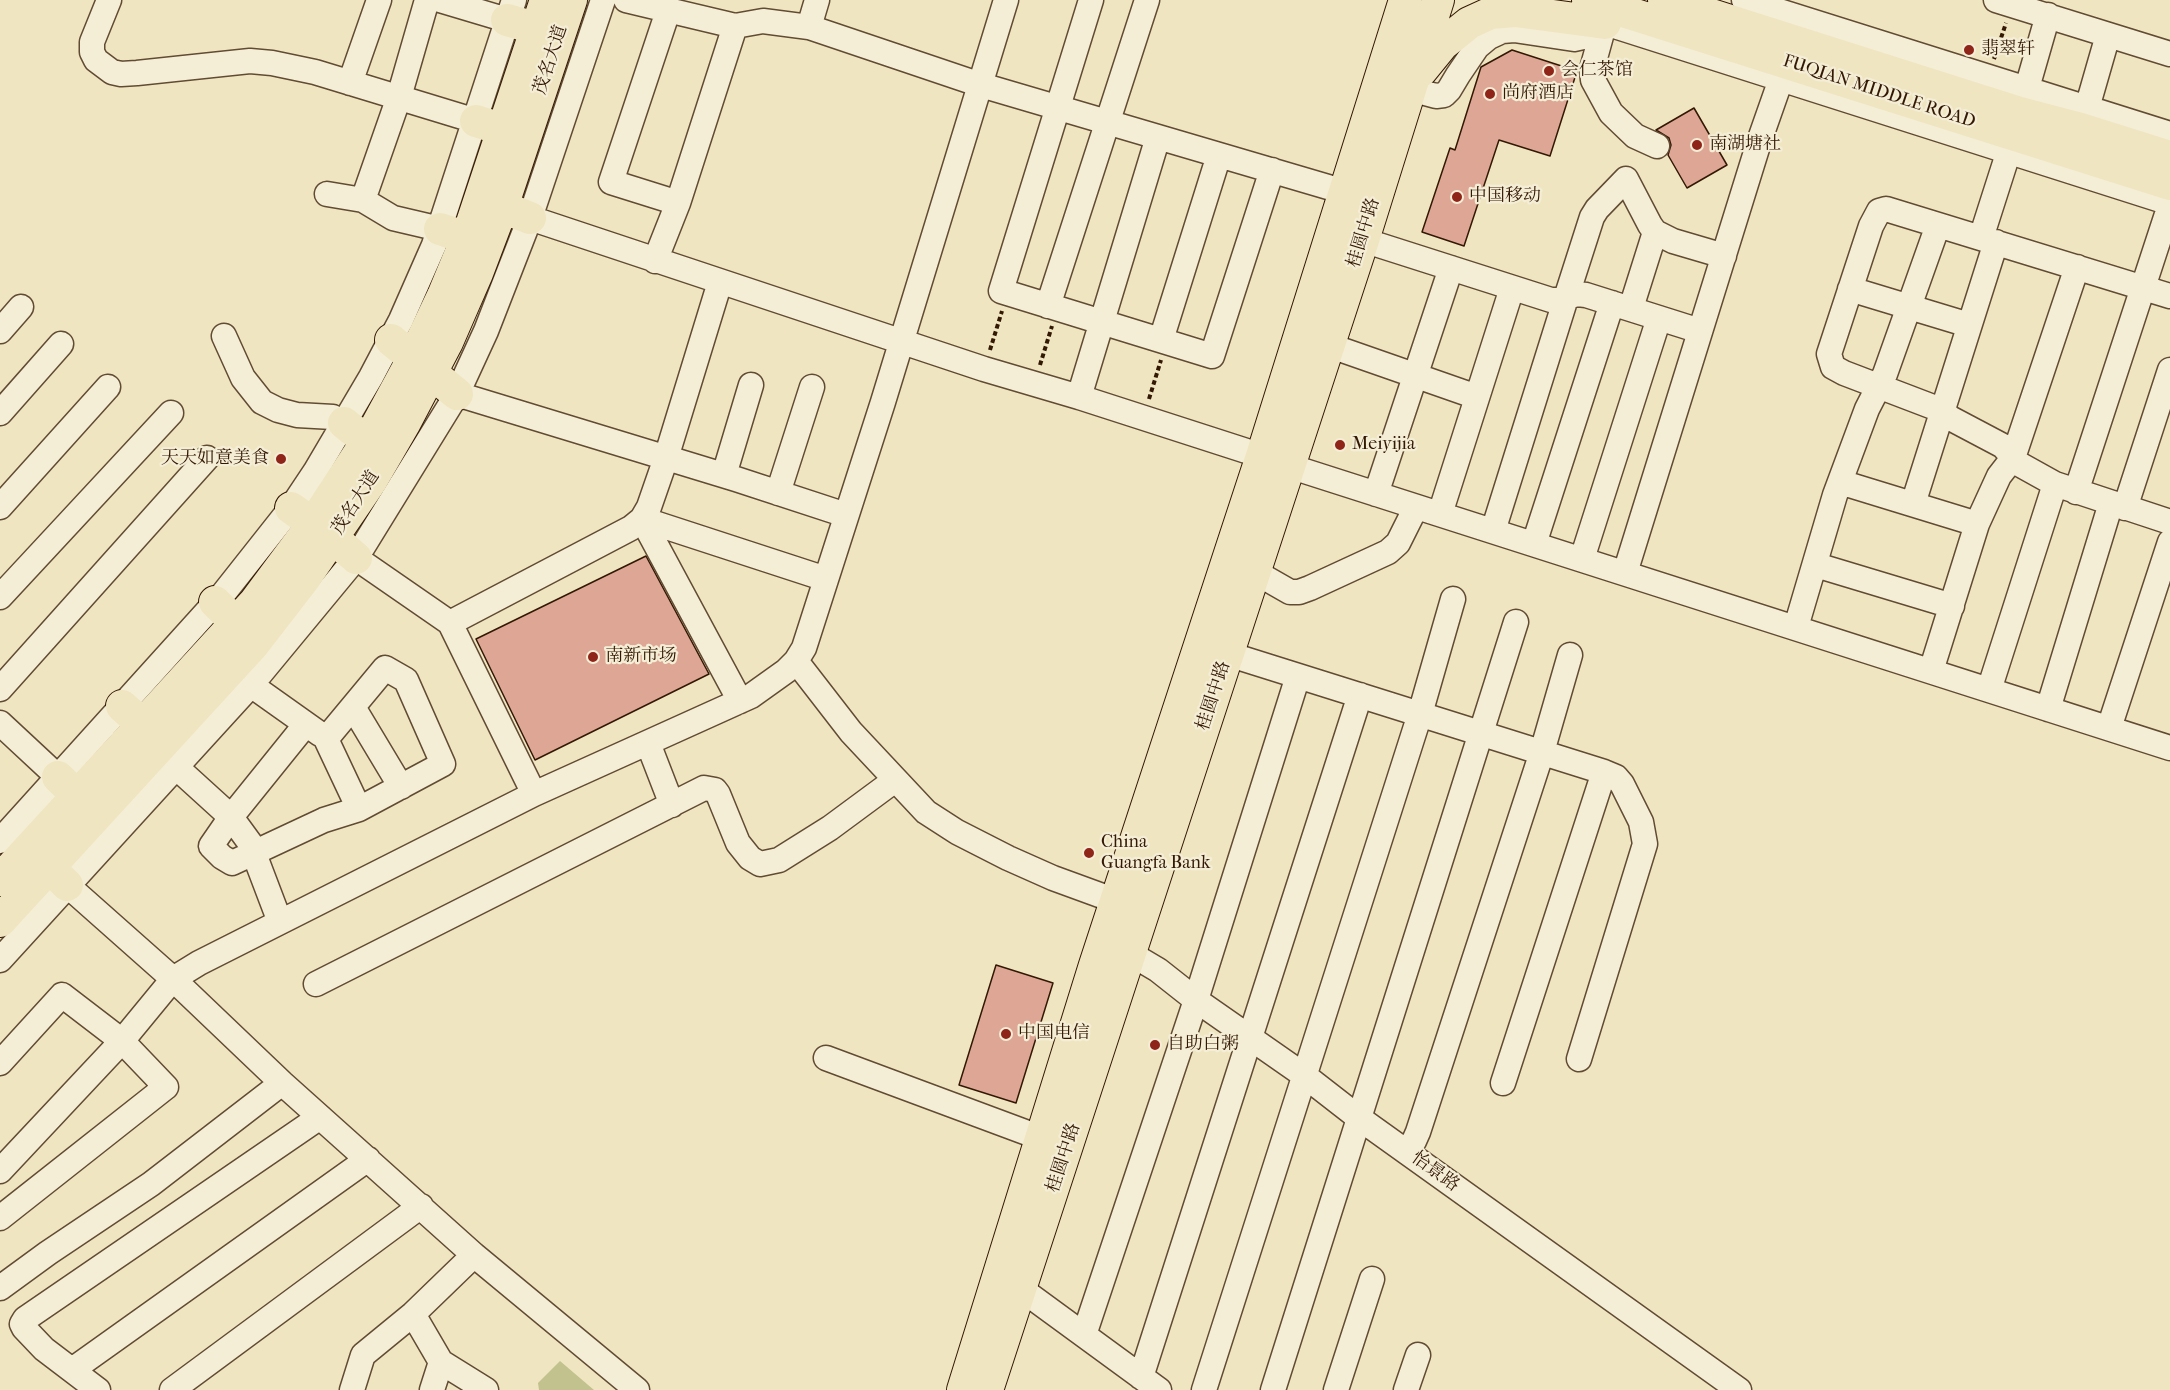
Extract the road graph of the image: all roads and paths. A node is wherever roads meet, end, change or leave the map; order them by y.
1 (109, 0) edge
2 (379, 0) edge
3 (427, 0) edge
4 (440, 0) edge
5 (571, 0) edge
6 (603, 0) edge
7 (626, 0) edge
8 (817, 0) edge
9 (1006, 0) edge
10 (1091, 0) edge
11 (1147, 0) edge
12 (1386, 0) edge
13 (1405, 0) edge
14 (1438, 0) edge
15 (1744, 0) edge
16 (2004, 3) edge
17 (511, 10) edge
18 (1601, 10) edge
19 (668, 11) junction
20 (2048, 15) junction
21 (1673, 18) edge
22 (548, 21) edge
23 (735, 26) junction
24 (809, 27) junction
25 (1395, 32) junction
26 (2108, 35) junction
27 (2170, 54) edge
28 (1784, 72) junction
29 (1987, 77) junction
30 (350, 83) junction
31 (981, 85) junction
32 (1411, 85) junction
33 (399, 98) junction
34 (1058, 107) junction
35 (1109, 122) junction
36 (2017, 122) junction
37 (490, 125) junction
38 (2081, 130) junction
39 (2170, 134) edge
40 (1158, 137) junction
41 (1657, 146) dead end
42 (1219, 155) junction
43 (2170, 157) edge
44 (1272, 170) junction
45 (2170, 184) edge
46 (1346, 192) junction
47 (327, 194) dead end
48 (363, 200) junction
49 (678, 203) junction
50 (2170, 204) edge
51 (505, 208) junction
52 (1938, 225) junction
53 (1655, 232) junction
54 (454, 234) junction
55 (1362, 240) junction
56 (1988, 240) junction
57 (1724, 256) junction
58 (655, 261) junction
59 (2078, 267) junction
60 (1451, 268) junction
61 (720, 282) junction
62 (2143, 287) junction
63 (1512, 288) junction
64 (1850, 289) junction
65 (1008, 293) junction
66 (2170, 296) edge
67 (1566, 298) junction
68 (1622, 305) junction
69 (21, 307) dead end
70 (1053, 307) junction
71 (1909, 307) junction
72 (1659, 318) junction
73 (1101, 322) junction
74 (1969, 325) junction
75 (0, 331) edge
76 (1700, 331) junction
77 (224, 336) dead end
78 (1164, 341) junction
79 (900, 342) junction
80 (61, 344) dead end
81 (1328, 345) junction
82 (412, 358) junction
83 (984, 369) junction
84 (2170, 370) edge
85 (1415, 375) junction
86 (751, 385) dead end
87 (1033, 385) junction
88 (1879, 385) junction
89 (108, 387) dead end
90 (812, 387) dead end
91 (457, 394) junction
92 (1079, 397) junction
93 (1477, 397) junction
94 (1941, 410) junction
95 (0, 413) edge
96 (171, 413) dead end
97 (1143, 417) junction
98 (207, 458) dead end
99 (666, 458) junction
100 (2013, 458) junction
101 (372, 460) junction
102 (1276, 461) junction
103 (724, 475) junction
104 (1840, 482) junction
105 (2066, 488) junction
106 (778, 493) junction
107 (1376, 494) junction
108 (1913, 504) junction
109 (2118, 505) junction
110 (0, 507) edge
111 (1416, 507) junction
112 (1440, 514) junction
113 (846, 515) junction
114 (642, 519) junction
115 (2170, 522) edge
116 (1977, 524) junction
117 (1493, 531) junction
118 (323, 532) junction
119 (2170, 542) edge
120 (1534, 544) junction
121 (1582, 559) junction
122 (1816, 565) junction
123 (1255, 572) junction
124 (1625, 573) junction
125 (826, 579) junction
126 (0, 597) edge
127 (1453, 600) dead end
128 (1952, 606) junction
129 (226, 613) junction
130 (1516, 622) dead end
131 (450, 623) junction
132 (1796, 627) junction
133 (1228, 654) junction
134 (1570, 655) dead end
135 (796, 661) junction
136 (230, 670) junction
137 (1931, 671) junction
138 (1298, 676) junction
139 (0, 689) edge
140 (1989, 690) junction
141 (1360, 695) junction
142 (740, 701) junction
143 (353, 707) junction
144 (2048, 709) junction
145 (1420, 714) junction
146 (132, 715) junction
147 (0, 723) edge
148 (306, 724) junction
149 (2109, 728) junction
150 (1481, 733) junction
151 (326, 739) junction
152 (648, 743) junction
153 (2170, 748) edge
154 (1542, 752) junction
155 (176, 767) junction
156 (1604, 772) junction
157 (895, 780) junction
158 (401, 787) junction
159 (534, 794) junction
160 (77, 795) junction
161 (672, 805) junction
162 (359, 809) junction
163 (231, 817) junction
164 (254, 854) junction
165 (36, 860) edge
166 (0, 880) edge
167 (1116, 901) junction
168 (0, 921) edge
169 (280, 922) junction
170 (1117, 948) junction
171 (0, 960) edge
172 (173, 979) junction
173 (316, 984) dead end
174 (1196, 1000) junction
175 (1251, 1037) junction
176 (122, 1041) junction
177 (826, 1058) dead end
178 (1579, 1059) dead end
179 (0, 1063) edge
180 (1305, 1076) junction
181 (282, 1083) junction
182 (1503, 1083) dead end
183 (320, 1117) junction
184 (1359, 1118) junction
185 (1041, 1138) junction
186 (1405, 1151) junction
187 (4, 1158) edge
188 (368, 1159) junction
189 (421, 1206) junction
190 (0, 1218) edge
191 (474, 1255) junction
192 (1372, 1279) dead end
193 (0, 1288) edge
194 (1021, 1288) junction
195 (413, 1314) junction
196 (1084, 1335) junction
197 (1418, 1355) dead end
198 (441, 1362) junction
199 (72, 1370) junction
200 (1150, 1383) edge
201 (98, 1390) edge
202 (172, 1390) edge
203 (352, 1390) edge
204 (432, 1390) edge
205 (486, 1390) edge
206 (637, 1390) edge
207 (963, 1390) edge
208 (987, 1390) edge
209 (1204, 1390) edge
210 (1273, 1390) edge
211 (1336, 1390) edge
212 (1406, 1390) edge
213 (1739, 1390) edge

1 - 30 street
2 - 30 street
3 - 33 street
4 - 17 street
5 - 22 main road, 茂名大道
6 - 51 street
7 - 19 street
8 - 24 street
9 - 31 street
10 - 34 street
11 - 35 street
12 - 25 main road
13 - 25 main road, 桂圆中路
14 - 32 main road, 桂圆中路
15 - 29 street
16 - 20 street
16 - 29 path
17 - 22 main road
17 - 37 street
18 - 21 main road, FUQIAN MIDDLE ROAD
18 - 32 main road, FUQIAN MIDDLE ROAD
18 - 41 street
19 - 23 street
19 - 49 street
20 - 26 street
20 - 36 street
21 - 28 main road, FUQIAN MIDDLE ROAD
21 - 36 main road, FUQIAN MIDDLE ROAD
22 - 37 main road, 茂名大道
22 - 51 main road, 茂名大道
23 - 24 street
23 - 49 street
24 - 31 street
25 - 46 main road, 桂圆中路
26 - 27 street
26 - 38 street
28 - 36 main road, FUQIAN MIDDLE ROAD
28 - 57 street
29 - 36 street
30 - 33 street
31 - 34 street
31 - 79 street
32 - 55 main road, 桂圆中路
33 - 37 street
33 - 48 street
34 - 35 street
34 - 65 street
35 - 40 street
35 - 70 street
36 - 38 main road, FUQIAN MIDDLE ROAD
36 - 50 street
36 - 56 street
37 - 51 main road, 茂名大道
37 - 54 street
38 - 39 street
38 - 43 main road, FUQIAN MIDDLE ROAD
38 - 45 main road, FUQIAN MIDDLE ROAD
40 - 42 street
40 - 73 street
42 - 44 street
42 - 78 street
44 - 46 street
44 - 78 street
46 - 102 main road, 桂圆中路
47 - 48 street
48 - 54 street
49 - 58 street
50 - 62 street
51 - 54 main road, 茂名大道
51 - 58 street
51 - 82 main road, 茂名大道
51 - 91 street
52 - 56 street
52 - 64 street
52 - 71 street
53 - 57 street
53 - 67 street
53 - 68 street
54 - 82 main road, 茂名大道
55 - 60 street
55 - 81 main road, 桂圆中路
56 - 59 street
56 - 74 street
57 - 76 street
58 - 61 street
59 - 62 street
59 - 100 street
60 - 63 street
60 - 85 street
61 - 79 street
61 - 99 street
62 - 66 street
62 - 105 street
63 - 67 street
63 - 93 street
64 - 71 street
64 - 88 street
65 - 70 street
65 - 83 path
67 - 68 street
67 - 117 street
68 - 72 street
68 - 120 street
69 - 75 street
70 - 73 street
70 - 87 path
71 - 74 street
71 - 88 street
72 - 76 street
72 - 121 street
73 - 78 street
73 - 92 street
74 - 94 street
76 - 124 street
77 - 101 street
78 - 97 path
79 - 83 street
79 - 113 street
80 - 95 street
81 - 85 street
81 - 102 main road, 桂圆中路
82 - 91 main road
82 - 101 main road, 茂名大道
83 - 87 street
84 - 109 street
85 - 93 street
85 - 107 street
86 - 103 street
87 - 92 street
88 - 94 street
88 - 104 street
89 - 110 street
90 - 106 street
91 - 99 street
91 - 101 street
92 - 97 street
93 - 112 street
94 - 100 street
94 - 108 street
96 - 126 street
97 - 102 street
98 - 139 street
99 - 103 street
99 - 114 street
100 - 105 street
100 - 116 street
101 - 118 main road, 茂名大道
101 - 118 street
102 - 107 street
102 - 123 main road, 桂圆中路
102 - 167 main road, 桂圆中路
103 - 106 street
104 - 108 street
104 - 122 street
105 - 109 street
105 - 140 street
106 - 113 street
107 - 111 street
108 - 116 street
109 - 115 street
109 - 144 street
111 - 112 street
111 - 123 street
112 - 117 street
113 - 125 street
114 - 125 street
114 - 131 street
114 - 142 street
116 - 128 street
117 - 120 street
118 - 129 main road, 茂名大道
118 - 131 street
118 - 136 main road, 茂名大道
119 - 149 street
120 - 121 street
121 - 124 street
122 - 128 street
122 - 132 street
123 - 133 main road, 桂圆中路
124 - 132 street
125 - 135 street
127 - 145 street
128 - 137 street
129 - 136 main road, 茂名大道
129 - 146 street
130 - 150 street
131 - 159 street
132 - 137 street
133 - 138 street
133 - 170 main road, 桂圆中路
134 - 154 street
135 - 142 street
135 - 157 street
136 - 146 main road, 茂名大道
136 - 148 street
136 - 155 street
136 - 160 main road, 茂名大道
137 - 140 street
138 - 141 street
138 - 174 street
140 - 144 street
141 - 145 street
141 - 175 street
142 - 152 street
143 - 151 street
143 - 158 street
143 - 158 street
144 - 149 street
145 - 150 street
145 - 180 street
146 - 160 main road, 茂名大道
147 - 160 street
148 - 151 street
148 - 163 street
149 - 153 street
150 - 154 street
150 - 184 street
151 - 162 street
152 - 159 street
152 - 161 street
154 - 156 street
154 - 186 street
155 - 163 street
155 - 165 street
156 - 178 street
156 - 182 street
157 - 161 street
157 - 167 street
158 - 162 street
159 - 169 street
160 - 165 main road, 茂名大道
161 - 173 street
162 - 164 street
163 - 164 street
163 - 164 street
164 - 169 street
165 - 166 main road, 茂名大道
165 - 168 main road, 茂名大道
165 - 171 street
165 - 172 street
167 - 170 main road, 桂圆中路
169 - 172 street
170 - 174 street, 怡景路
170 - 185 main road, 桂圆中路
170 - 194 main road, 桂圆中路
172 - 176 street
172 - 181 street
174 - 175 street, 怡景路
174 - 196 street
175 - 180 street, 怡景路
175 - 200 street
176 - 179 street
176 - 187 street
176 - 190 street
177 - 185 street
180 - 184 street, 怡景路
180 - 209 street
181 - 183 street
181 - 193 street
183 - 188 street
183 - 199 street
184 - 186 street, 怡景路
184 - 210 street
185 - 207 main road, 桂圆中路
186 - 213 street, 怡景路
188 - 189 street
188 - 199 street
189 - 191 street
189 - 202 street
191 - 195 street
191 - 206 street
192 - 211 street
194 - 196 street
194 - 208 main road, 桂圆中路
195 - 198 street
195 - 203 street
196 - 200 street
197 - 212 street
198 - 204 street
198 - 205 street
199 - 201 street

